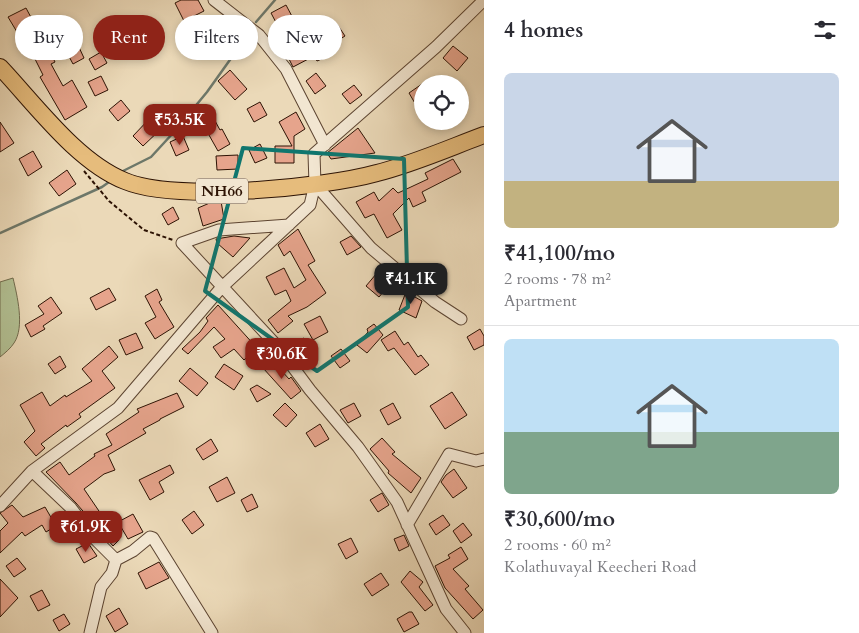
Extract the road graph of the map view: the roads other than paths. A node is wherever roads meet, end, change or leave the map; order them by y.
1 (214, 0) edge
2 (484, 0) edge
3 (0, 66) edge
4 (484, 135) edge
5 (325, 144) junction
6 (315, 184) junction
7 (289, 225) junction
8 (222, 288) junction
9 (461, 319) dead end
10 (484, 459) edge
11 (32, 471) junction
12 (397, 502) junction
13 (0, 506) edge
14 (414, 514) junction
15 (407, 524) junction
16 (116, 560) junction
17 (90, 633) edge
18 (212, 633) edge
19 (465, 633) edge

1 - 5 street
2 - 5 street
3 - 6 highway, NH66
4 - 6 highway, NH66
5 - 6 street
6 - 7 street
6 - 9 street
7 - 8 street
7 - 8 street
8 - 11 street
8 - 12 street
10 - 14 street
11 - 13 street
11 - 16 street
12 - 14 street
12 - 15 street
14 - 15 street
15 - 19 street
16 - 17 street
16 - 18 street

